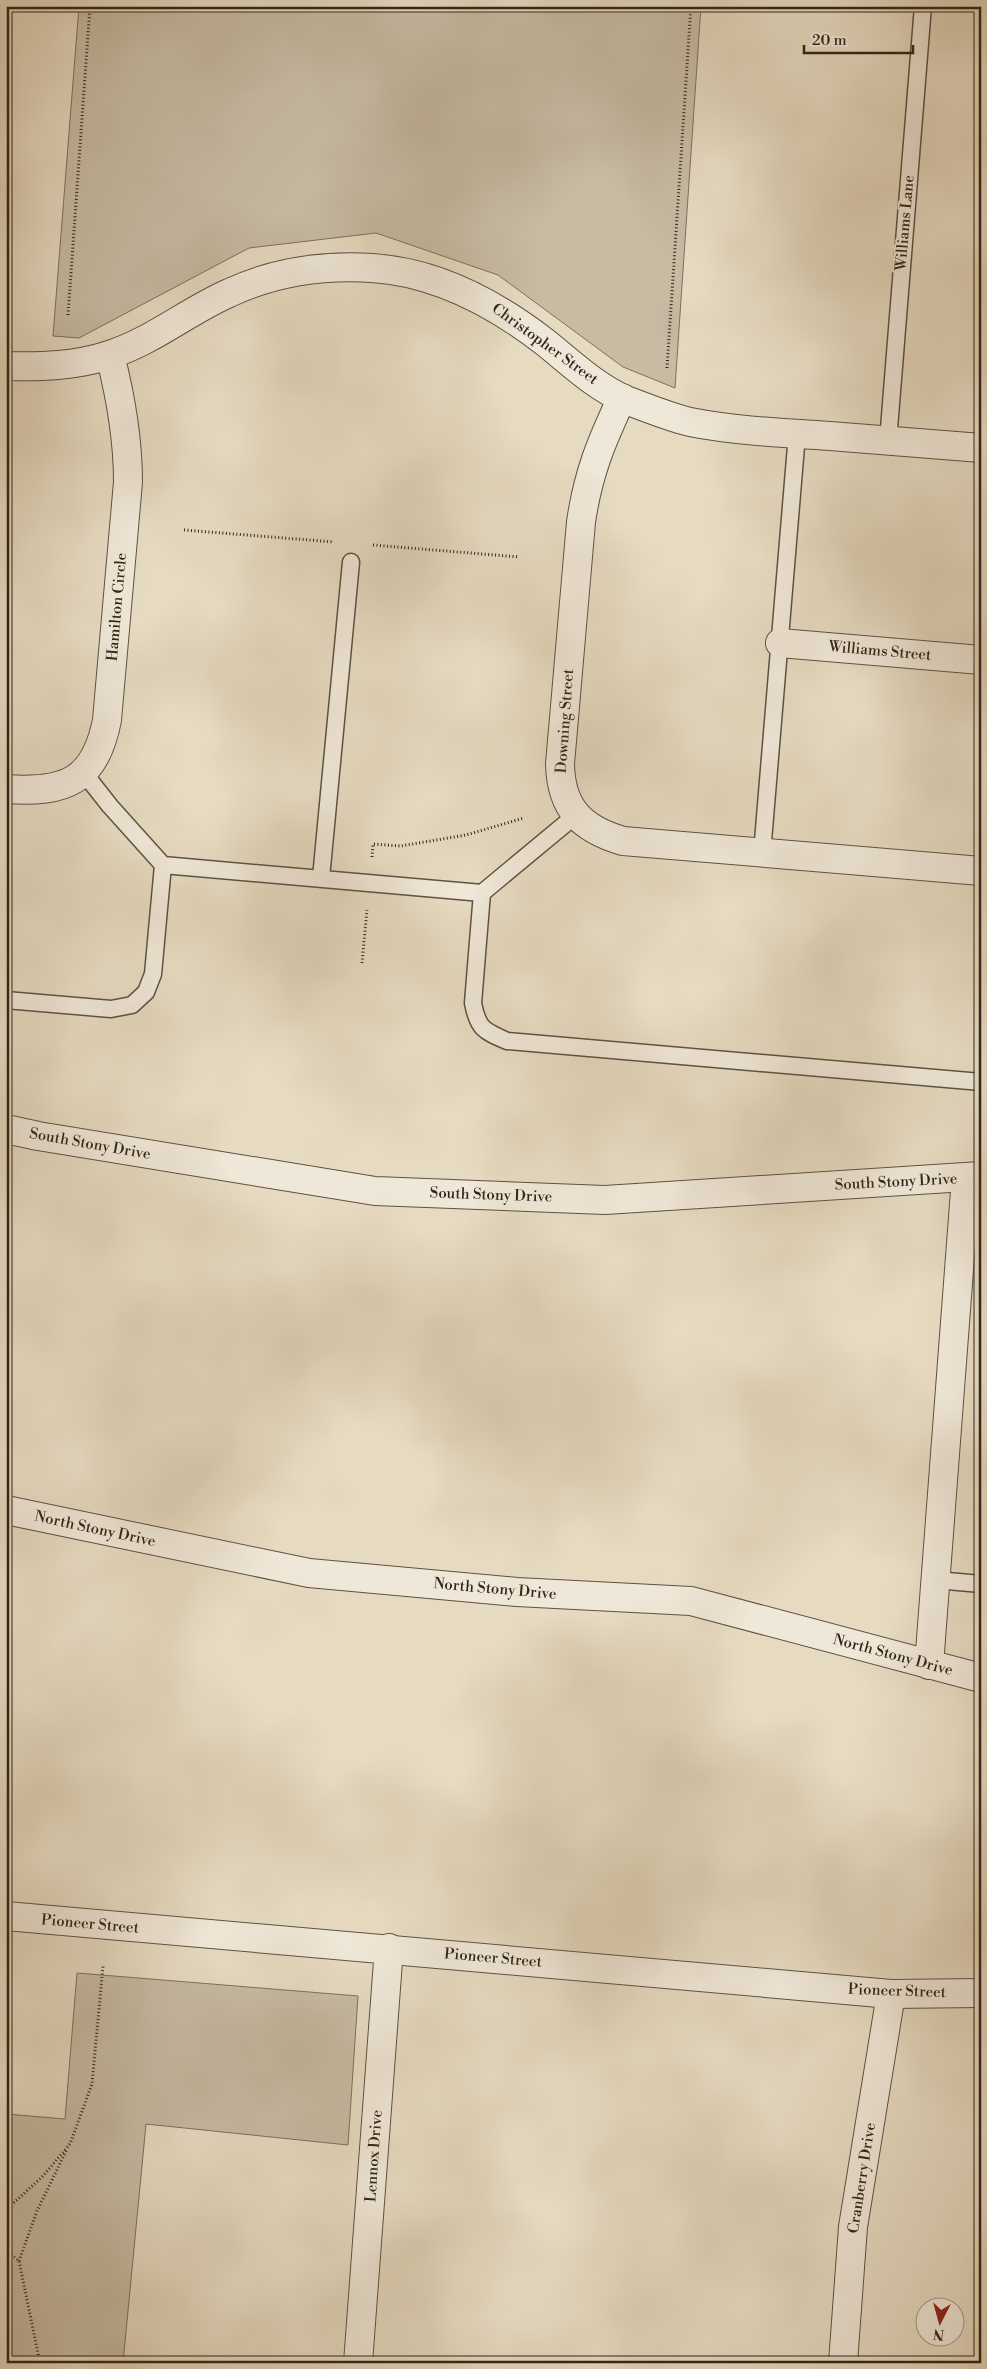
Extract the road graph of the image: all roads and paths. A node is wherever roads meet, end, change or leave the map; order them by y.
1 (90, 6) edge
2 (691, 6) edge
3 (923, 6) edge
4 (68, 316) dead end
5 (110, 354) junction
6 (6, 366) edge
7 (667, 368) dead end
8 (622, 398) junction
9 (797, 434) junction
10 (888, 441) junction
11 (981, 448) edge
12 (350, 562) dead end
13 (780, 643) junction
14 (981, 660) edge
15 (84, 773) junction
16 (6, 789) edge
17 (576, 815) junction
18 (762, 853) junction
19 (163, 865) junction
20 (981, 871) edge
21 (321, 878) junction
22 (482, 893) junction
23 (6, 1000) edge
24 (981, 1082) edge
25 (6, 1128) edge
26 (974, 1177) edge
27 (6, 1510) edge
28 (936, 1580) junction
29 (981, 1584) edge
30 (929, 1665) junction
31 (981, 1678) edge
32 (6, 1916) edge
33 (389, 1948) junction
34 (103, 1966) dead end
35 (981, 1993) edge
36 (891, 1994) junction
37 (70, 2144) junction
38 (6, 2210) edge
39 (6, 2250) edge
40 (19, 2261) junction
41 (40, 2363) edge
42 (358, 2363) edge
43 (843, 2363) edge

1 - 4 path
2 - 7 path
3 - 10 lane, Williams Lane
5 - 6 street, Christopher Street
5 - 8 street, Christopher Street
5 - 15 street, Hamilton Circle
8 - 9 street, Christopher Street
8 - 17 street, Downing Street
9 - 10 street, Christopher Street
9 - 13 lane
10 - 11 street, Christopher Street
12 - 21 lane
13 - 14 street, Williams Street
13 - 18 lane
15 - 16 street, Hamilton Circle
15 - 19 lane
17 - 18 street, Downing Street
17 - 22 lane
18 - 20 street, Downing Street
19 - 21 lane
19 - 23 lane
21 - 22 lane
22 - 24 lane
25 - 26 street, South Stony Drive
26 - 28 street
27 - 30 street, North Stony Drive
28 - 29 lane
28 - 30 street
30 - 31 street, North Stony Drive
32 - 33 street, Pioneer Street
33 - 36 street, Pioneer Street
33 - 42 street, Lennox Drive
34 - 37 path
35 - 36 street, Pioneer Street
36 - 43 street, Cranberry Drive
37 - 38 path
37 - 40 path
39 - 40 path
40 - 41 path

